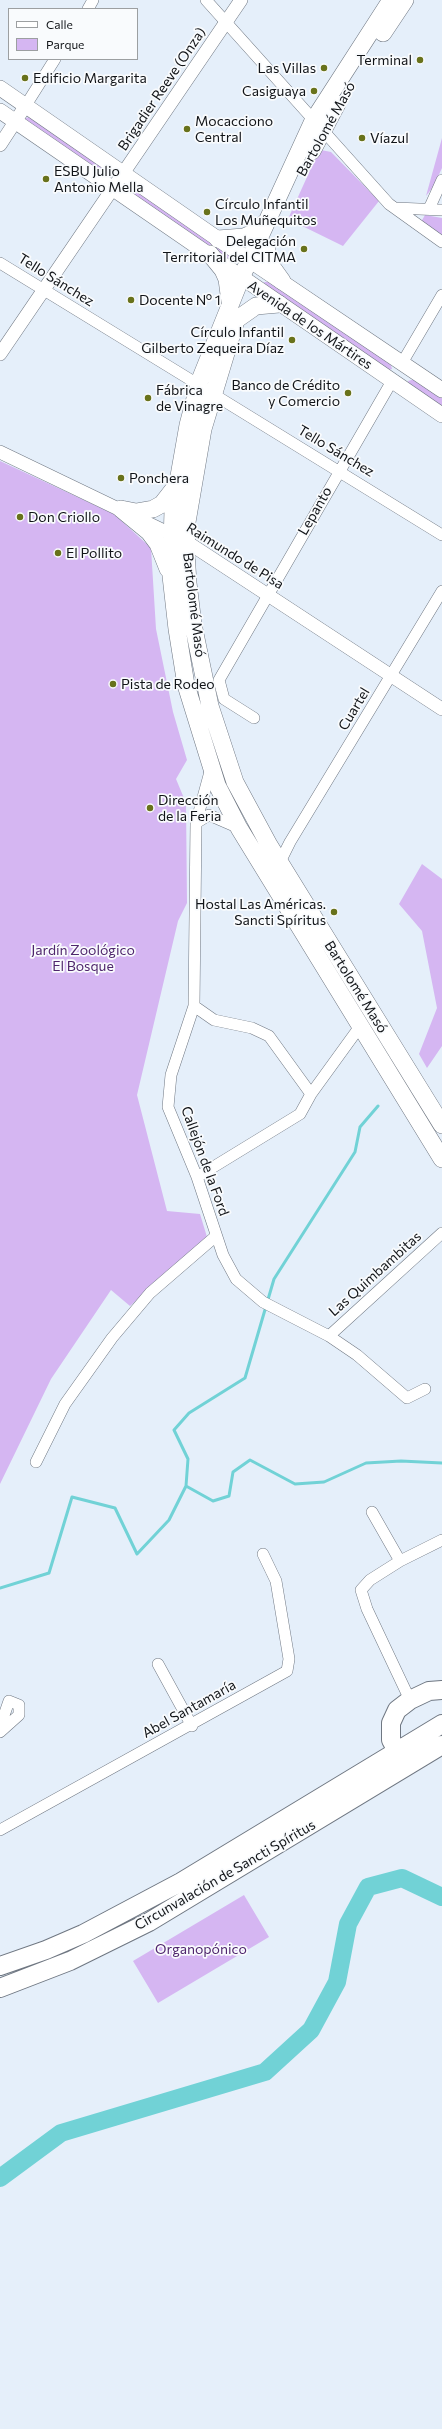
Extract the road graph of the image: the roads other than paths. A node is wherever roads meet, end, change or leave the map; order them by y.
1 (206, 0) edge
2 (241, 0) edge
3 (391, 0) edge
4 (406, 0) edge
5 (226, 22) junction
6 (54, 60) edge
7 (0, 88) edge
8 (26, 105) junction
9 (0, 111) edge
10 (16, 122) junction
11 (318, 126) junction
12 (0, 146) edge
13 (124, 174) junction
14 (442, 180) edge
15 (114, 189) junction
16 (396, 208) junction
17 (429, 209) junction
18 (442, 210) edge
19 (266, 222) junction
20 (218, 239) junction
21 (442, 242) edge
22 (267, 246) junction
23 (210, 254) junction
24 (0, 263) edge
25 (254, 263) junction
26 (246, 281) junction
27 (282, 282) junction
28 (44, 290) junction
29 (442, 295) edge
30 (279, 304) junction
31 (233, 312) junction
32 (0, 354) edge
33 (402, 363) junction
34 (392, 381) junction
35 (206, 390) junction
36 (442, 390) edge
37 (442, 415) edge
38 (0, 452) edge
39 (339, 470) junction
40 (177, 484) junction
41 (121, 509) junction
42 (442, 535) edge
43 (179, 539) junction
44 (171, 576) junction
45 (442, 591) edge
46 (267, 595) junction
47 (391, 676) junction
48 (442, 709) edge
49 (254, 718) dead end
50 (211, 767) junction
51 (196, 823) junction
52 (239, 828) junction
53 (290, 842) junction
54 (268, 846) junction
55 (252, 849) junction
56 (279, 864) junction
57 (194, 1006) junction
58 (360, 1025) junction
59 (310, 1094) junction
60 (442, 1125) edge
61 (442, 1158) edge
62 (197, 1177) junction
63 (442, 1233) edge
64 (216, 1236) junction
65 (329, 1336) junction
66 (425, 1389) dead end
67 (36, 1462) dead end
68 (372, 1512) dead end
69 (442, 1540) edge
70 (263, 1554) dead end
71 (400, 1561) junction
72 (158, 1664) dead end
73 (442, 1690) edge
74 (410, 1700) junction
75 (442, 1724) edge
76 (192, 1726) junction
77 (0, 1727) edge
78 (0, 1732) edge
79 (442, 1745) edge
80 (397, 1752) junction
81 (406, 1767) junction
82 (0, 1830) edge
83 (0, 1966) edge
84 (0, 1988) edge

1 - 5 street
2 - 5 street, Brigadier Reeve (Onza)
3 - 11 main road, Bartolomé Masó
4 - 11 main road, Bartolomé Masó
5 - 11 street
5 - 13 street, Brigadier Reeve (Onza)
6 - 8 street
7 - 8 main road, Avenida de los Mártires
8 - 10 street
8 - 13 main road, Avenida de los Mártires
9 - 10 main road, Avenida de los Mártires
10 - 12 street
10 - 15 main road, Avenida de los Mártires
11 - 16 street
11 - 19 main road, Bartolomé Masó
11 - 22 main road, Bartolomé Masó
13 - 15 street, Brigadier Reeve (Onza)
13 - 20 main road, Avenida de los Mártires
14 - 17 street
15 - 23 main road, Avenida de los Mártires
15 - 28 street, Brigadier Reeve (Onza)
16 - 17 street
16 - 21 street
17 - 18 street
19 - 20 main road
19 - 25 main road, Bartolomé Masó
20 - 25 main road, Avenida de los Mártires
22 - 25 main road, Bartolomé Masó
22 - 27 main road
23 - 26 main road, Avenida de los Mártires
23 - 31 main road
24 - 28 street, Tello Sánchez
25 - 26 main road, Bartolomé Masó
25 - 27 main road, Avenida de los Mártires
26 - 30 main road, Avenida de los Mártires
26 - 31 main road, Bartolomé Masó
27 - 33 main road, Avenida de los Mártires
28 - 32 street, Brigadier Reeve (Onza)
28 - 35 street, Tello Sánchez
29 - 33 street, Lepanto
30 - 31 main road
30 - 34 main road, Avenida de los Mártires
31 - 35 main road, Bartolomé Masó
33 - 34 main road, Lepanto
33 - 36 main road, Avenida de los Mártires
34 - 37 main road, Avenida de los Mártires
34 - 39 street, Lepanto
35 - 39 street, Tello Sánchez
35 - 40 main road, Bartolomé Masó
35 - 43 main road, Bartolomé Masó
38 - 41 street, Raimundo de Pisa
39 - 42 street, Tello Sánchez
39 - 46 street, Lepanto
40 - 41 main road
40 - 43 main road, Bartolomé Masó
41 - 43 street, Raimundo de Pisa
41 - 44 main road
43 - 44 main road, Bartolomé Masó
43 - 46 street, Raimundo de Pisa
43 - 54 main road, Bartolomé Masó
44 - 50 main road, Bartolomé Masó
45 - 47 street, Cuartel
46 - 47 street, Raimundo de Pisa
46 - 49 street, Lepanto
47 - 48 street, Raimundo de Pisa
47 - 53 street, Cuartel
50 - 51 street, Callejón de la Ford
50 - 52 main road, Bartolomé Masó
51 - 52 street
51 - 57 street, Callejón de la Ford
52 - 55 main road, Bartolomé Masó
53 - 54 street
53 - 56 street, Cuartel
54 - 55 main road
54 - 56 main road, Bartolomé Masó
55 - 58 main road, Bartolomé Masó
56 - 60 main road, Bartolomé Masó
57 - 59 street
57 - 62 street, Callejón de la Ford
58 - 59 street
58 - 61 main road, Bartolomé Masó
59 - 62 street
62 - 64 street, Callejón de la Ford
63 - 65 street, Las Quimbambitas
64 - 65 street, Callejón de la Ford
64 - 67 street
65 - 66 street, Callejón de la Ford
68 - 71 street
69 - 71 street
70 - 76 street, Abel Santamaría
71 - 74 street
72 - 76 street
73 - 74 highway
74 - 80 highway
75 - 80 highway, Circunvalación de Sancti Spíritus
76 - 82 street, Abel Santamaría
77 - 78 street
79 - 81 highway, Circunvalación de Sancti Spíritus
80 - 81 highway
80 - 83 highway, Circunvalación de Sancti Spíritus
81 - 84 highway, Circunvalación de Sancti Spíritus

